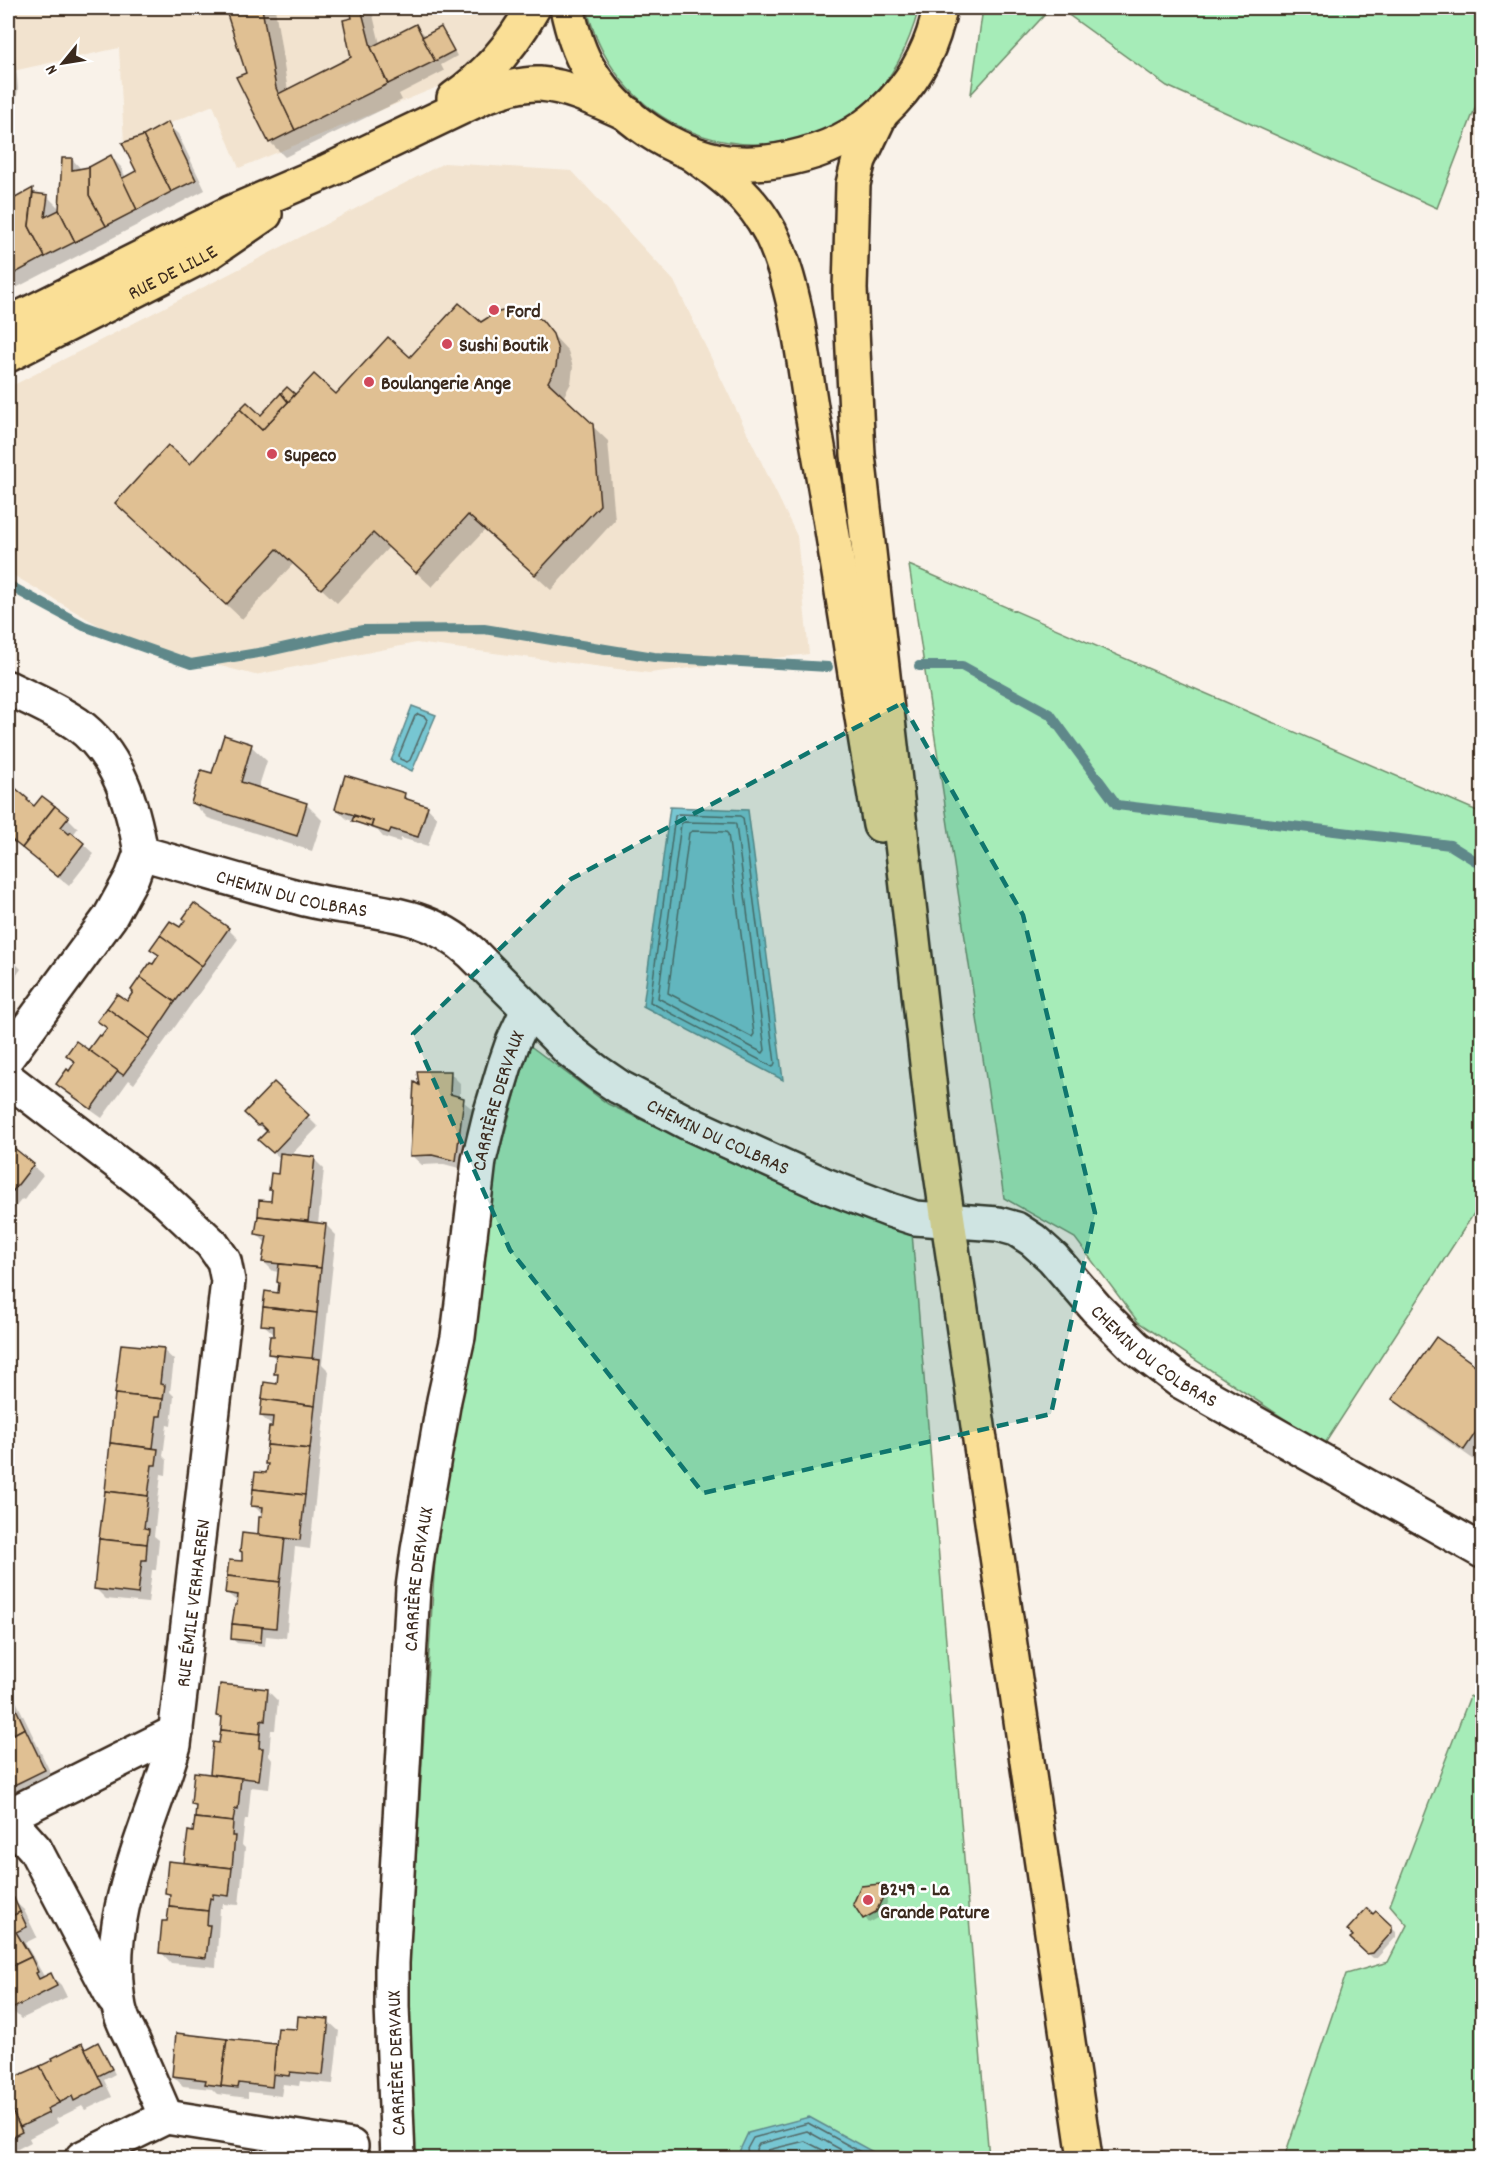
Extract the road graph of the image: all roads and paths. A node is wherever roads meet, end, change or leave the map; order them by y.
1 (533, 8) edge
2 (567, 8) edge
3 (940, 8) edge
4 (628, 114) junction
5 (880, 116) junction
6 (400, 135) junction
7 (691, 153) junction
8 (328, 171) junction
9 (8, 324) edge
10 (8, 355) edge
11 (8, 688) edge
12 (141, 853) junction
13 (528, 1010) junction
14 (8, 1056) edge
15 (8, 1079) edge
16 (934, 1125) junction
17 (947, 1220) junction
18 (1482, 1551) edge
19 (176, 1732) junction
20 (8, 1817) edge
21 (119, 2009) junction
22 (166, 2117) junction
23 (351, 2146) dead end
24 (82, 2158) edge
25 (398, 2158) edge
26 (1085, 2158) edge

1 - 6 main road, RUE DE LILLE
2 - 4 main road
3 - 5 main road
4 - 6 main road, RUE DE LILLE
4 - 7 main road
5 - 7 main road
5 - 16 main road
6 - 8 main road, RUE DE LILLE
7 - 16 main road
8 - 9 main road, RUE DE LILLE
8 - 10 main road, RUE DE LILLE
11 - 12 street
12 - 13 street, CHEMIN DU COLBRAS
12 - 14 street
13 - 17 street, CHEMIN DU COLBRAS
13 - 25 street, CARRIÈRE DERVAUX
15 - 19 street, RUE ÉMILE VERHAEREN
16 - 17 main road
17 - 18 street, CHEMIN DU COLBRAS
17 - 26 main road
19 - 20 street
19 - 21 street, RUE ÉMILE VERHAEREN
20 - 21 street
21 - 22 street, RUE ÉMILE VERHAEREN
22 - 23 street
22 - 24 street

